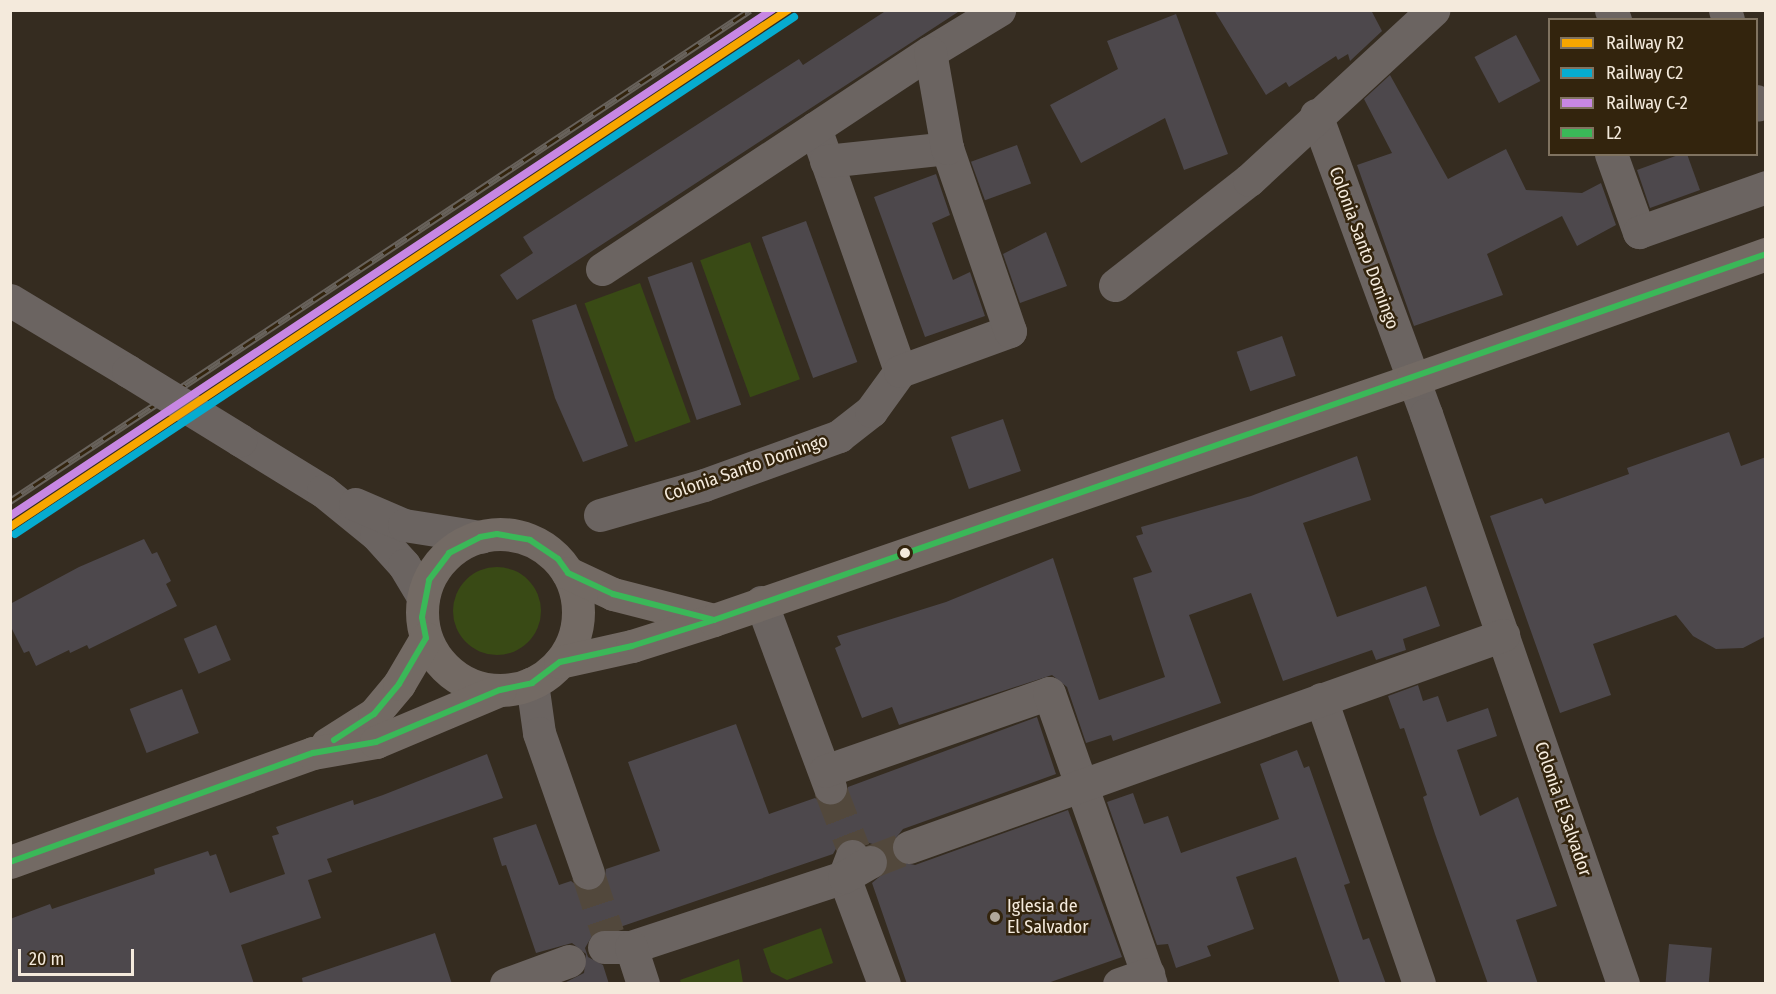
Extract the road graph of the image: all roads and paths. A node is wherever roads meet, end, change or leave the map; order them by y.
1 (999, 10) edge
2 (1433, 10) edge
3 (930, 52) junction
4 (1316, 115) junction
5 (815, 129) junction
6 (947, 148) junction
7 (1612, 156) edge
8 (826, 162) junction
9 (1766, 187) edge
10 (1766, 254) edge
11 (602, 269) dead end
12 (1115, 285) dead end
13 (10, 300) edge
14 (900, 371) junction
15 (1412, 380) junction
16 (323, 491) junction
17 (600, 515) dead end
18 (480, 537) junction
19 (568, 573) junction
20 (423, 597) junction
21 (761, 603) junction
22 (714, 620) junction
23 (1503, 635) junction
24 (426, 638) junction
25 (560, 662) junction
26 (532, 683) junction
27 (500, 690) junction
28 (1321, 699) junction
29 (313, 753) junction
30 (1083, 784) junction
31 (909, 847) tunnel mouth
32 (10, 862) edge
33 (588, 873) tunnel mouth
34 (569, 962) dead end
35 (1139, 980) edge
36 (517, 982) edge
37 (643, 984) edge
38 (884, 984) edge
39 (1419, 984) edge
40 (1623, 984) edge

1 - 3 street
2 - 4 street
3 - 5 street
3 - 6 street
4 - 12 street
4 - 15 street, Colonia Santo Domingo
5 - 8 street
5 - 11 street
6 - 8 street
6 - 14 street
7 - 9 street
8 - 14 street
10 - 15 highway
13 - 16 street, bridge
14 - 17 street, Colonia Santo Domingo
15 - 21 highway
15 - 23 street, Colonia El Salvador
16 - 18 street
16 - 20 street
18 - 19 highway
18 - 20 highway
19 - 22 highway
19 - 25 highway
20 - 24 highway
21 - 22 highway
21 - 30 street
22 - 25 highway
23 - 28 street
23 - 40 street, Colonia El Salvador
24 - 27 highway
24 - 29 highway
25 - 26 highway
26 - 27 highway
26 - 33 street
27 - 29 highway
28 - 30 street
28 - 39 street
29 - 32 highway
30 - 31 street
30 - 35 street
34 - 36 street
37 - 38 street

